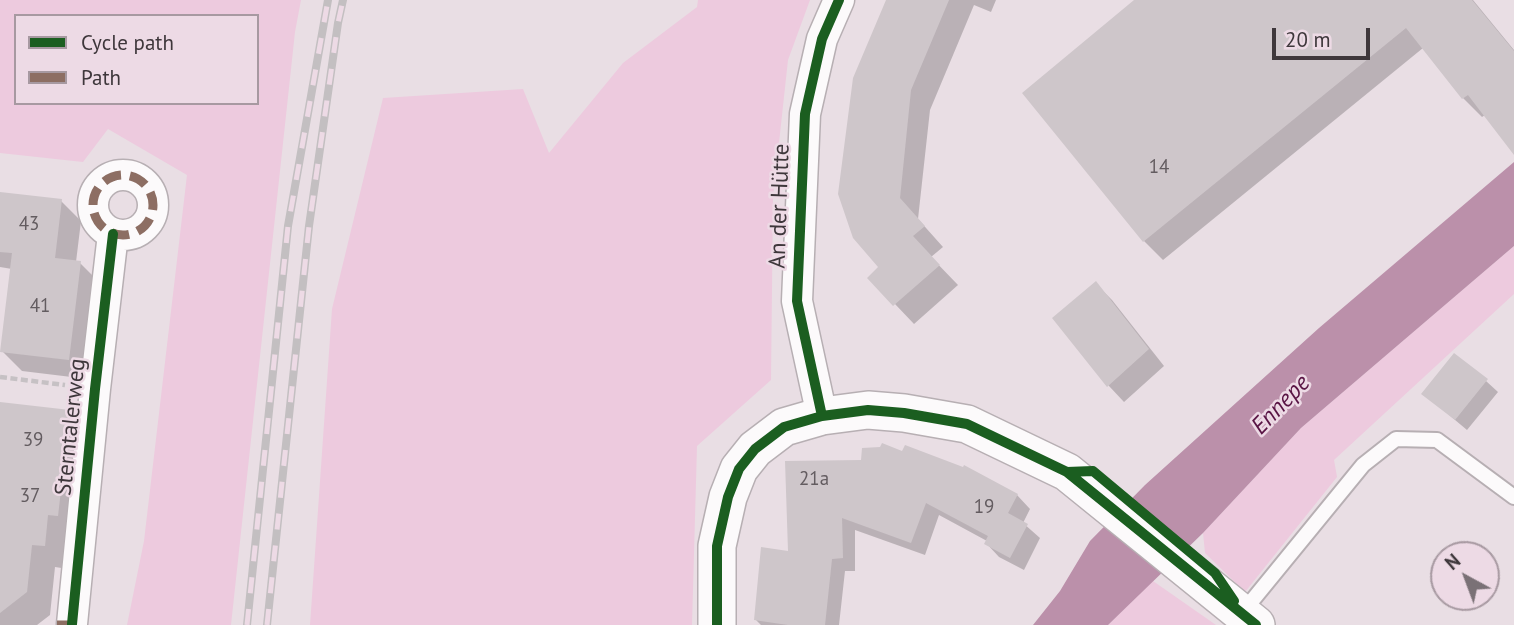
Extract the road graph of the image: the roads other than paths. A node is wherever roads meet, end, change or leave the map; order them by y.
1 (839, 0) edge
2 (113, 234) dead end
3 (822, 416) junction
4 (1514, 497) edge
5 (1249, 619) edge
6 (68, 625) edge
7 (717, 625) edge

1 - 3 street, An der Hütte
2 - 6 street, Sterntalerweg
3 - 5 street
3 - 7 street
4 - 5 lane

